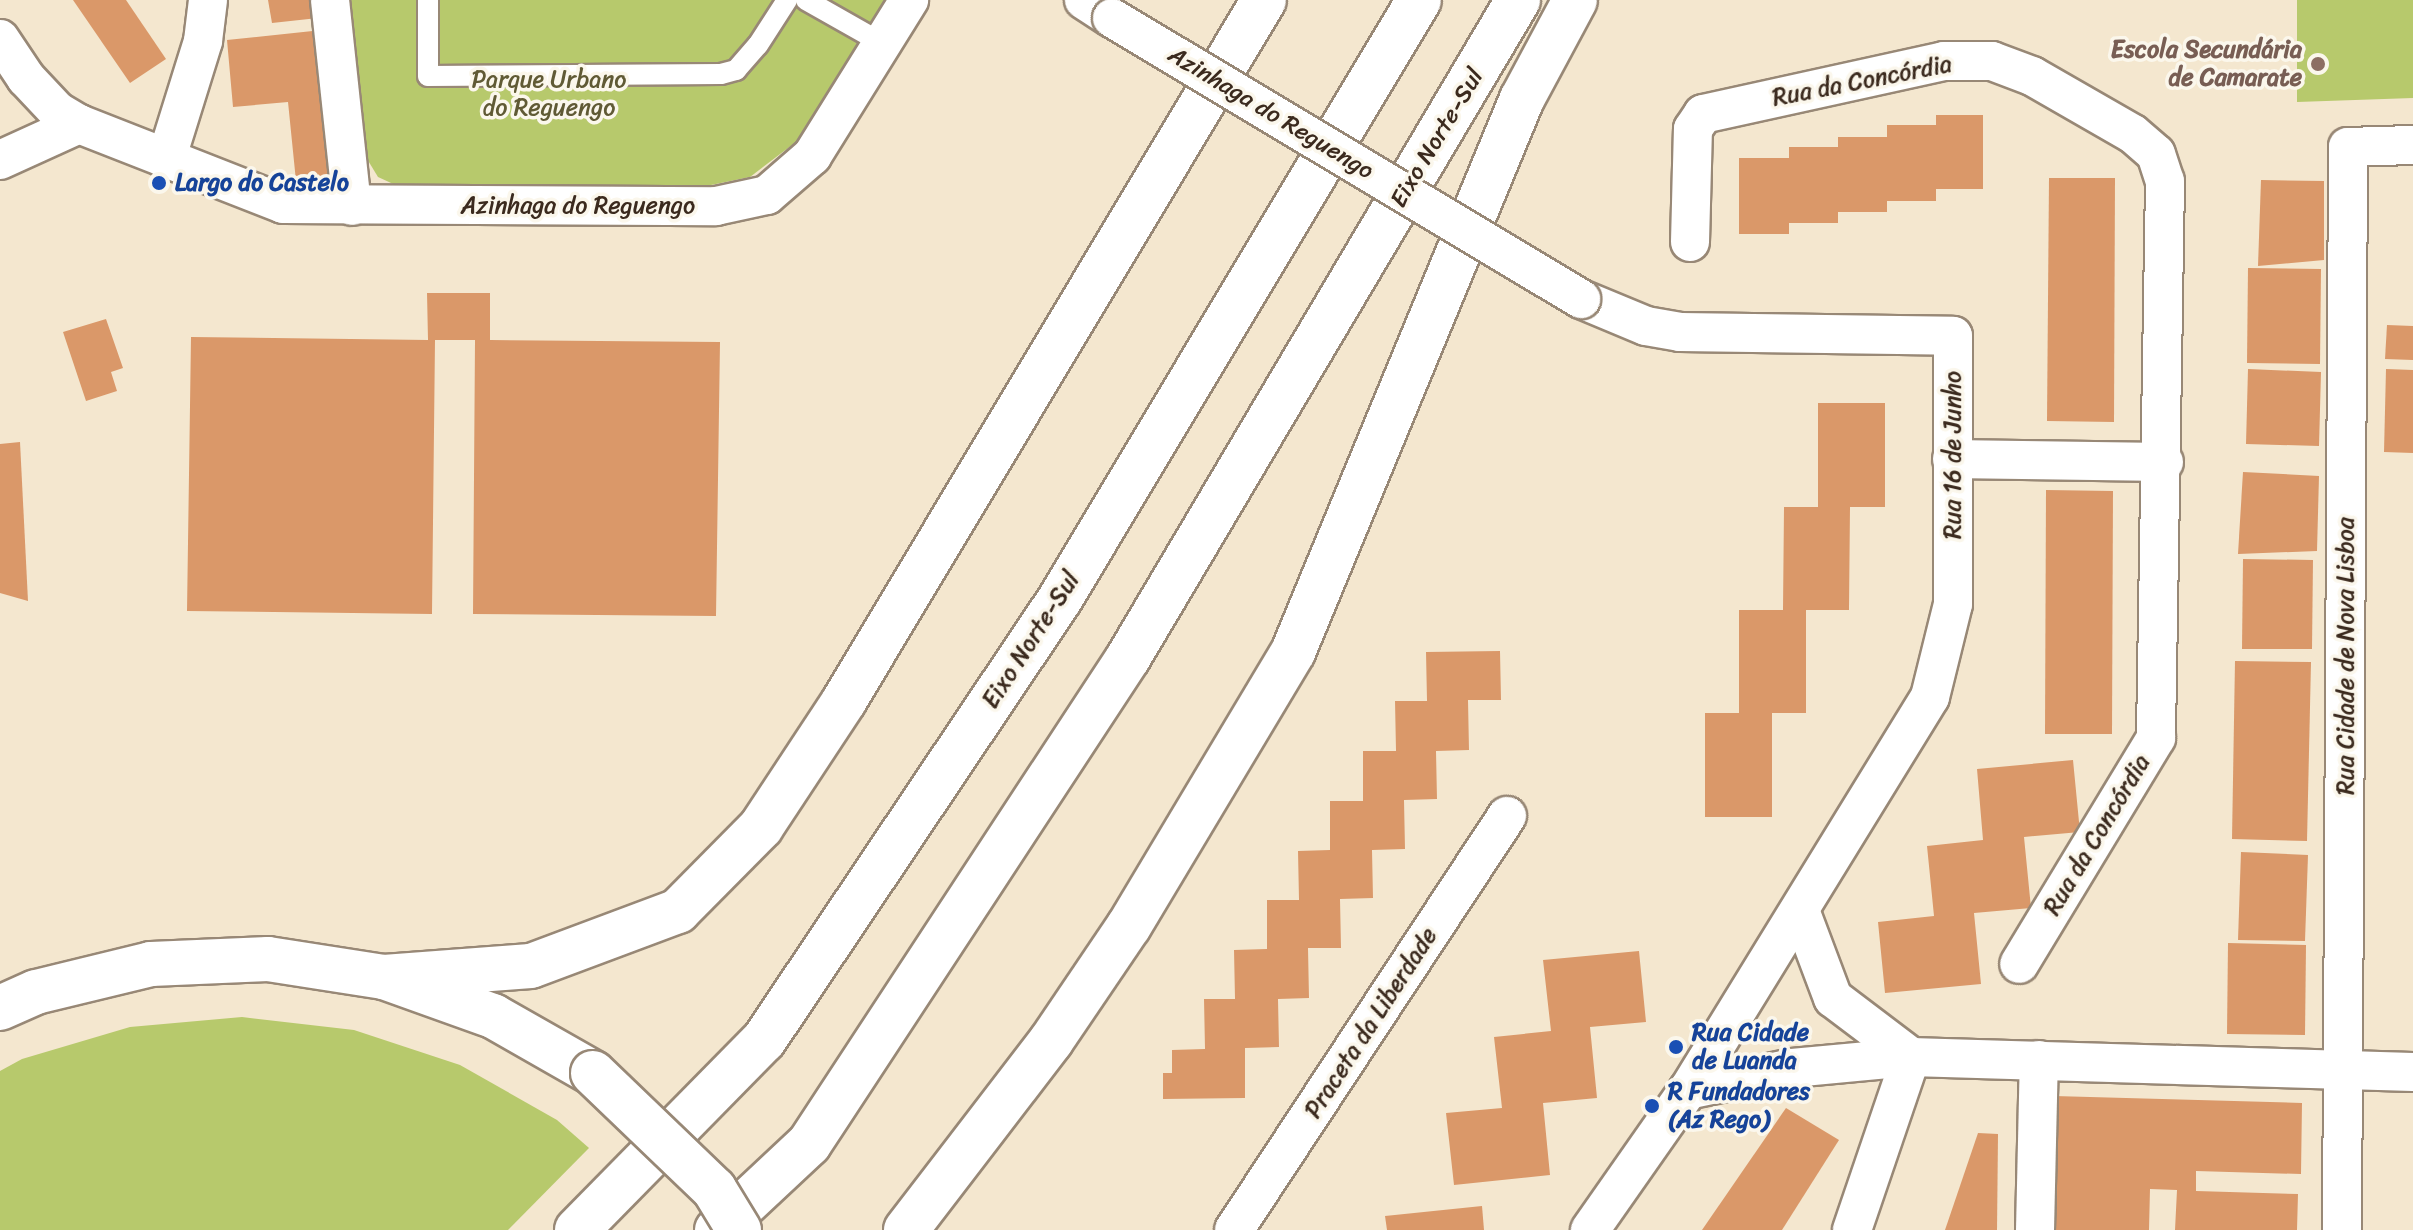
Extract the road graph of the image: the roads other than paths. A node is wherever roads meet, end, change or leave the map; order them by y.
1 (208, 0) edge
2 (330, 0) edge
3 (428, 0) edge
4 (787, 0) edge
5 (806, 0) edge
6 (909, 0) edge
7 (1264, 0) edge
8 (1419, 0) edge
9 (1518, 0) edge
10 (1575, 0) edge
11 (1098, 9) edge
12 (0, 39) edge
13 (882, 43) junction
14 (79, 124) junction
15 (2413, 145) edge
16 (0, 160) edge
17 (166, 160) junction
18 (352, 206) junction
19 (1690, 242) dead end
20 (1581, 299) joint
21 (1952, 459) junction
22 (2164, 462) junction
23 (1507, 816) dead end
24 (1801, 913) junction
25 (2019, 964) dead end
26 (384, 977) junction
27 (0, 1008) edge
28 (1911, 1057) junction
29 (2039, 1060) junction
30 (2345, 1070) junction
31 (2413, 1072) edge
32 (1688, 1090) junction
33 (577, 1230) edge
34 (717, 1230) edge
35 (739, 1230) edge
36 (906, 1230) edge
37 (1234, 1230) edge
38 (1590, 1230) edge
39 (1852, 1230) edge
40 (2035, 1230) edge
41 (2342, 1230) edge

1 - 17 street
2 - 18 street
3 - 4 lane
5 - 13 lane
6 - 13 street, Azinhaga do Reguengo
7 - 26 main road
8 - 33 main road, Eixo Norte-Sul
9 - 34 main road, Eixo Norte-Sul
10 - 36 main road
11 - 20 street, Azinhaga do Reguengo, bridge
12 - 14 street, Azinhaga do Reguengo
13 - 18 street, Azinhaga do Reguengo
14 - 16 street
14 - 17 street, Azinhaga do Reguengo
15 - 30 street, Rua Cidade de Nova Lisboa
17 - 18 street, Azinhaga do Reguengo
19 - 22 street, Rua da Concórdia
20 - 21 street, Rua 16 de Junho
21 - 22 street
21 - 24 street, Rua 16 de Junho
22 - 25 street, Rua da Concórdia
23 - 37 street, Praceta da Liberdade
24 - 28 street
24 - 32 street, Rua 16 de Junho
26 - 27 main road
26 - 35 main road, bridge
28 - 29 street
28 - 32 street
28 - 39 street
29 - 30 street
29 - 40 street
30 - 31 street
30 - 41 street, Rua Cidade de Nova Lisboa
32 - 38 street, Rua 16 de Junho

